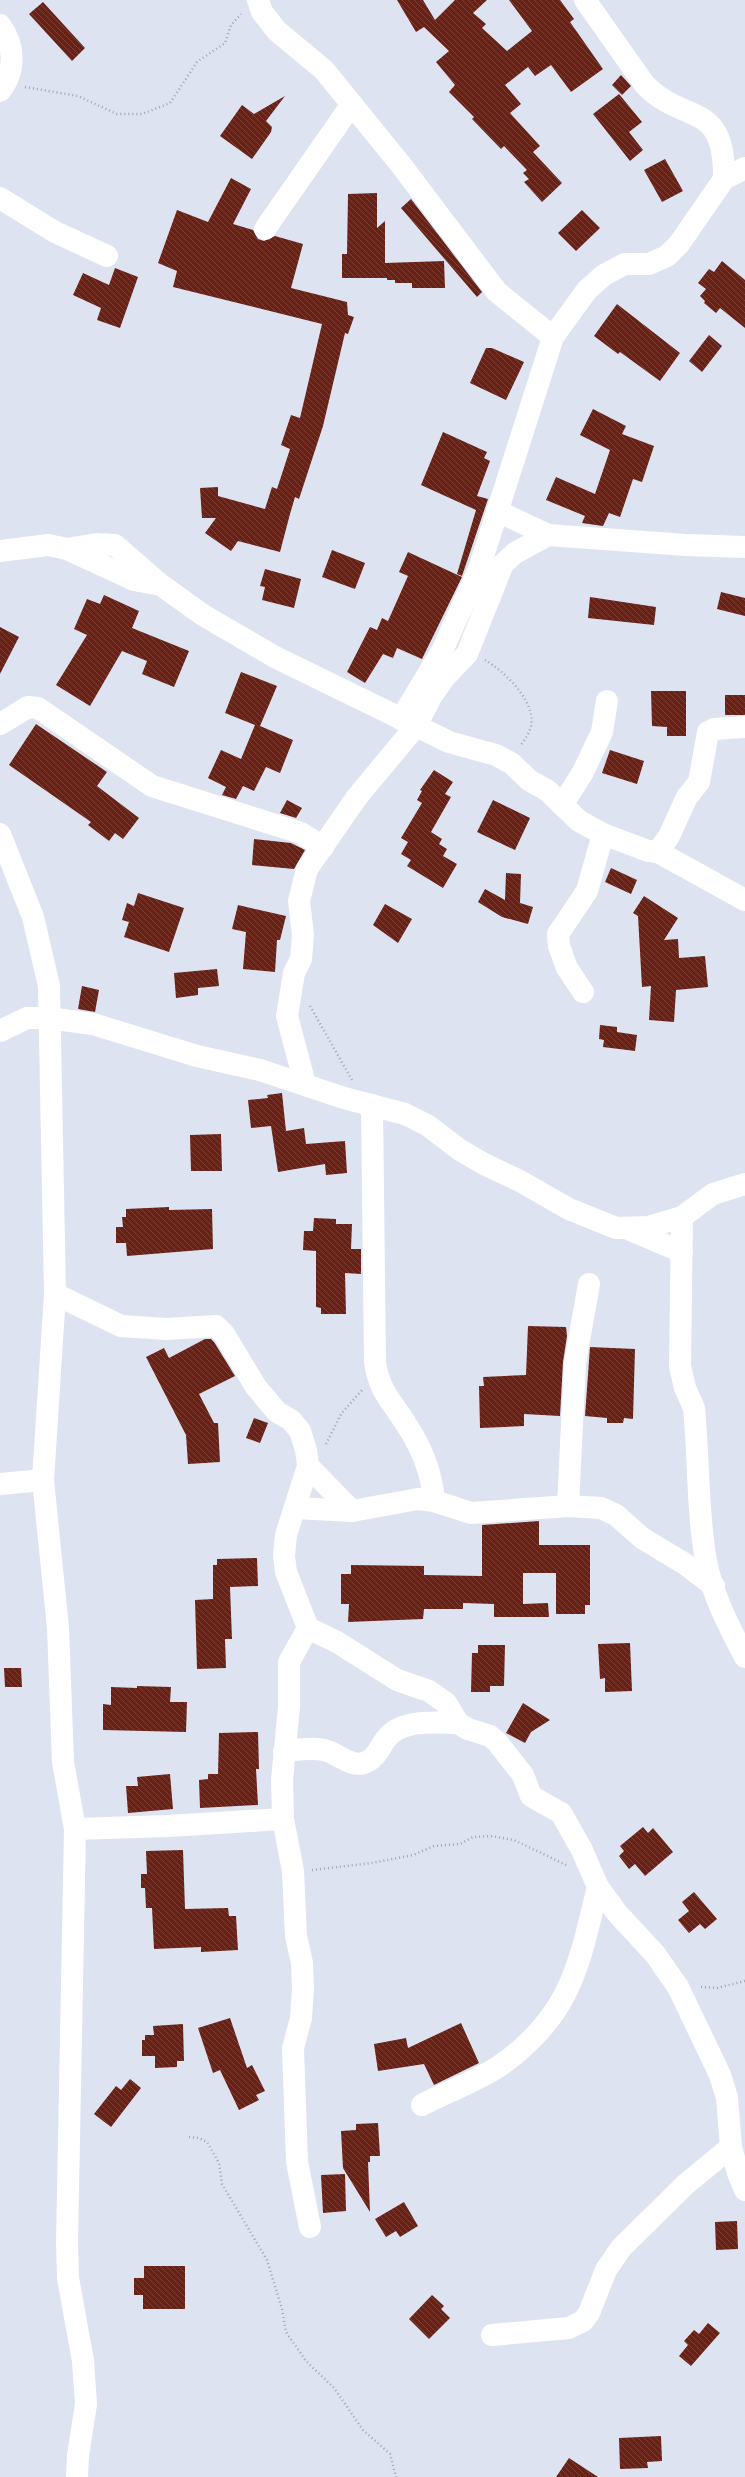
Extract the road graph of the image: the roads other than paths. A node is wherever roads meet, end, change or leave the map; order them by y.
1 (585, 0) edge
2 (251, 5) edge
3 (0, 25) edge
4 (2, 88) edge
5 (352, 104) junction
6 (745, 168) edge
7 (724, 179) junction
8 (0, 198) edge
9 (265, 229) dead end
10 (107, 256) dead end
11 (553, 337) junction
12 (497, 511) junction
13 (548, 535) junction
14 (745, 547) edge
15 (0, 551) edge
16 (607, 701) dead end
17 (409, 723) junction
18 (0, 724) edge
19 (745, 727) edge
20 (562, 805) junction
21 (0, 834) edge
22 (603, 834) junction
23 (323, 846) junction
24 (658, 852) junction
25 (745, 900) edge
26 (583, 992) dead end
27 (48, 1018) junction
28 (0, 1031) edge
29 (305, 1084) junction
30 (372, 1105) junction
31 (745, 1184) edge
32 (682, 1217) junction
33 (627, 1229) junction
34 (682, 1252) junction
35 (589, 1284) dead end
36 (55, 1294) junction
37 (308, 1466) junction
38 (43, 1480) junction
39 (0, 1484) edge
40 (434, 1501) junction
41 (568, 1506) junction
42 (295, 1508) junction
43 (352, 1511) junction
44 (702, 1537) junction
45 (671, 1557) junction
46 (714, 1586) junction
47 (308, 1628) junction
48 (745, 1657) edge
49 (458, 1723) junction
50 (284, 1751) junction
51 (284, 1819) junction
52 (75, 1829) junction
53 (595, 1881) junction
54 (617, 1913) junction
55 (589, 1922) junction
56 (422, 2104) dead end
57 (731, 2147) junction
58 (745, 2190) edge
59 (310, 2227) dead end
60 (492, 2335) dead end
61 (78, 2477) edge

1 - 7 street
2 - 5 street
3 - 4 street
5 - 9 street
5 - 11 street
6 - 7 street
7 - 11 street
8 - 10 street
11 - 12 street
12 - 13 street
12 - 17 street
13 - 14 street
13 - 17 street
15 - 17 street
16 - 20 street
17 - 20 street
17 - 23 street
18 - 23 street
19 - 24 street
20 - 22 street
21 - 27 street
22 - 24 street
22 - 26 street
23 - 29 street
24 - 25 street
27 - 28 street
27 - 29 street
27 - 36 street
29 - 30 street
30 - 33 street
30 - 40 street
31 - 32 street
32 - 33 street
32 - 34 street
33 - 34 street
34 - 44 street
35 - 41 street
36 - 37 street
36 - 38 street
37 - 42 street
37 - 43 street
38 - 39 street
38 - 52 street
40 - 41 street
40 - 43 street
41 - 45 street
42 - 43 street
42 - 47 street
44 - 45 street
44 - 46 street
45 - 46 street
46 - 48 street
47 - 49 street
47 - 50 street
49 - 50 street
49 - 53 street
50 - 51 street
51 - 52 street
51 - 59 street
52 - 61 street
53 - 54 street
53 - 55 street
54 - 55 street
54 - 57 street
55 - 56 street
57 - 58 street
57 - 60 street

